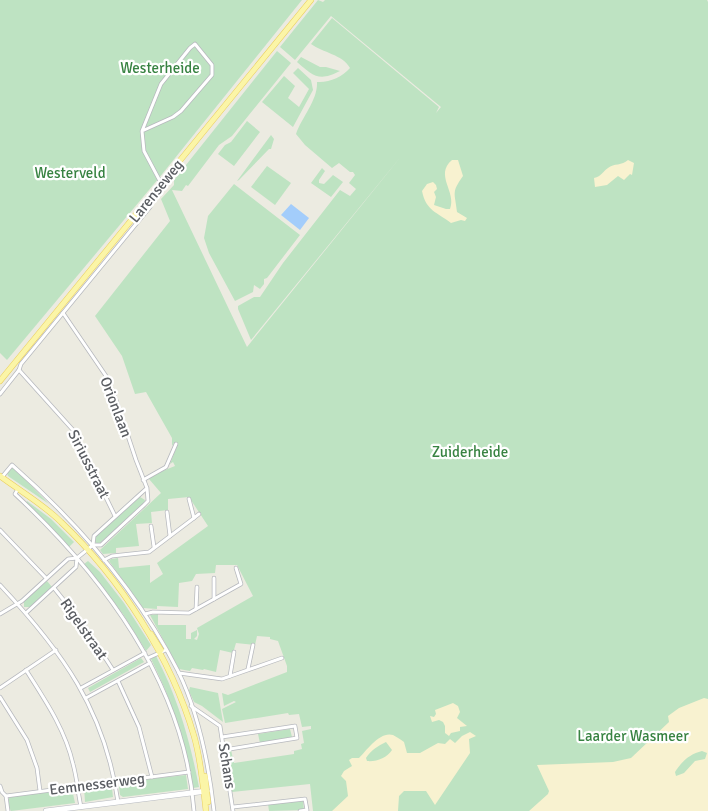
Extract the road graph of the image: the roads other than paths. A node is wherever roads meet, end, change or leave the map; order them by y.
1 (311, 0) edge
2 (142, 131) junction
3 (162, 184) junction
4 (150, 207) dead end
5 (63, 313) junction
6 (19, 370) junction
7 (0, 381) edge
8 (0, 394) edge
9 (176, 444) dead end
10 (1, 477) edge
11 (143, 480) junction
12 (147, 488) junction
13 (18, 490) junction
14 (189, 499) dead end
15 (167, 512) dead end
16 (199, 514) dead end
17 (115, 516) junction
18 (194, 518) junction
19 (151, 526) dead end
20 (0, 530) edge
21 (170, 536) junction
22 (93, 545) junction
23 (154, 548) junction
24 (87, 550) junction
25 (77, 558) junction
26 (104, 560) junction
27 (236, 568) dead end
28 (46, 578) junction
29 (214, 578) dead end
30 (0, 585) edge
31 (197, 586) dead end
32 (54, 588) junction
33 (214, 600) junction
34 (18, 604) junction
35 (196, 610) junction
36 (26, 613) junction
37 (0, 614) edge
38 (145, 614) junction
39 (253, 645) dead end
40 (56, 650) junction
41 (163, 652) junction
42 (234, 652) dead end
43 (145, 653) junction
44 (148, 658) junction
45 (282, 658) dead end
46 (150, 663) junction
47 (26, 670) junction
48 (113, 670) junction
49 (248, 670) junction
50 (179, 673) junction
51 (229, 677) junction
52 (118, 681) junction
53 (0, 688) edge
54 (81, 688) junction
55 (0, 697) edge
56 (86, 698) junction
57 (191, 706) junction
58 (222, 737) junction
59 (224, 750) junction
60 (189, 772) junction
61 (152, 777) junction
62 (115, 782) junction
63 (0, 786) edge
64 (77, 786) junction
65 (40, 791) junction
66 (208, 791) junction
67 (192, 793) junction
68 (6, 796) junction
69 (118, 802) junction
70 (80, 807) junction
71 (233, 809) edge
72 (8, 811) edge
73 (46, 811) edge
74 (194, 811) edge
75 (207, 811) edge
76 (214, 811) edge
77 (300, 811) edge

1 - 3 main road, Larenseweg
2 - 2 street
2 - 3 street
3 - 7 main road, Larenseweg
4 - 5 street, Larenseweg
5 - 6 street, Larenseweg
5 - 11 street, Orionlaan
6 - 8 street, Larenseweg
6 - 17 street, Siriusstraat
9 - 11 street
10 - 13 main road
10 - 22 street
11 - 12 street, Orionlaan
12 - 17 street
12 - 22 street
13 - 24 main road
13 - 25 street
14 - 18 street
15 - 21 street
16 - 18 street
17 - 22 street
18 - 21 street
19 - 23 street
20 - 28 street
21 - 23 street
22 - 24 street
22 - 26 street
23 - 26 street
24 - 25 street
24 - 41 main road
25 - 28 street
25 - 32 street
25 - 43 street
26 - 38 street
27 - 33 street
28 - 34 street
29 - 33 street
30 - 34 street
31 - 35 street
32 - 36 street
32 - 48 street, Rigelstraat
33 - 35 street
34 - 36 street
34 - 37 street
35 - 38 street
36 - 40 street
38 - 41 street
39 - 49 street
40 - 47 street
40 - 54 street
41 - 44 street
41 - 50 street
41 - 66 main road
42 - 51 street
43 - 44 street
43 - 48 street
44 - 46 street
45 - 49 street
46 - 52 street
46 - 60 street
47 - 53 street
47 - 64 street
48 - 54 street
49 - 51 street
50 - 51 street
50 - 57 street
52 - 56 street
52 - 61 street
54 - 56 street
55 - 65 street
56 - 62 street
57 - 58 street, Schans
57 - 66 street
58 - 59 street, Schans
58 - 59 street
59 - 71 street, Schans
60 - 61 street, Eemnesserweg
60 - 67 street
61 - 62 street, Eemnesserweg
62 - 64 street, Eemnesserweg
62 - 69 street
63 - 68 street
64 - 65 street, Eemnesserweg
64 - 70 street
65 - 68 street, Eemnesserweg
66 - 67 street, Eemnesserweg
66 - 75 main road
66 - 76 street
67 - 69 street, Eemnesserweg
67 - 74 street
68 - 72 street
69 - 70 street, Eemnesserweg
70 - 73 street, Eemnesserweg
71 - 77 street

